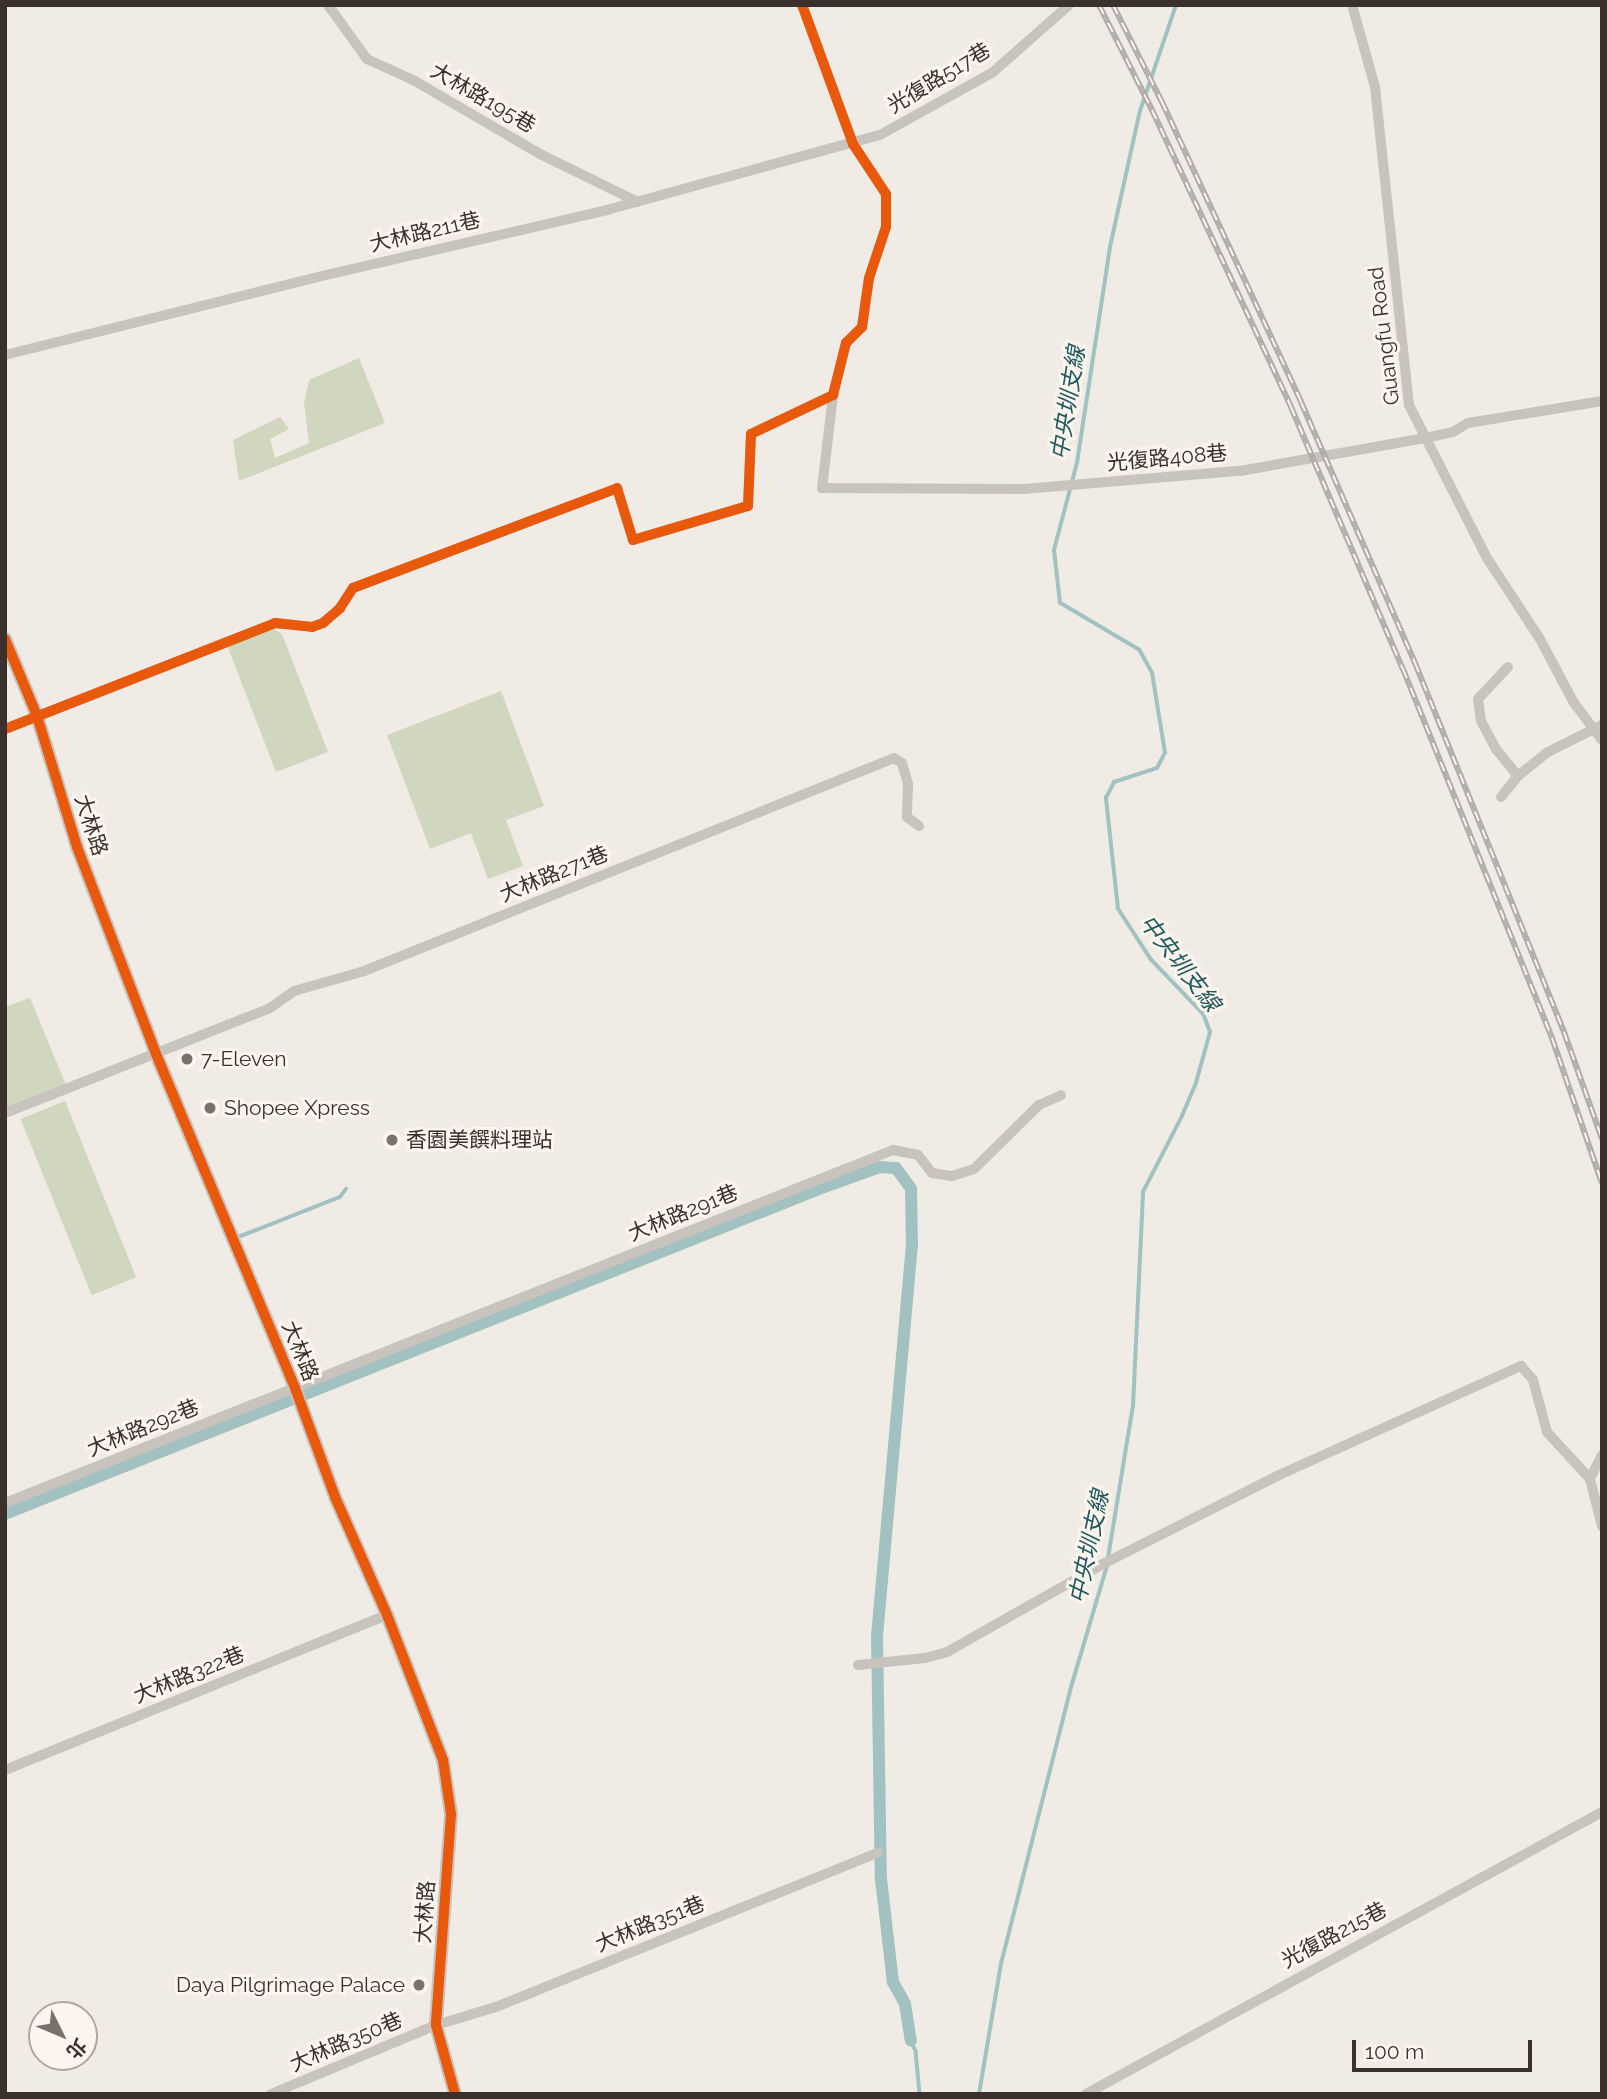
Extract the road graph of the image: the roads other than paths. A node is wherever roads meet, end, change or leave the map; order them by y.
1 (328, 5) edge
2 (802, 5) edge
3 (1069, 5) edge
4 (1352, 5) edge
5 (853, 144) junction
6 (638, 202) junction
7 (5, 355) edge
8 (833, 395) junction
9 (1602, 401) edge
10 (1425, 438) junction
11 (5, 639) edge
12 (1508, 667) dead end
13 (37, 716) junction
14 (1597, 726) edge
15 (5, 729) edge
16 (1602, 740) edge
17 (1518, 776) junction
18 (1501, 797) dead end
19 (919, 826) dead end
20 (156, 1054) junction
21 (1060, 1095) dead end
22 (5, 1113) edge
23 (295, 1388) junction
24 (1602, 1455) edge
25 (1590, 1479) junction
26 (1597, 1490) edge
27 (5, 1503) edge
28 (1602, 1526) edge
29 (387, 1615) junction
30 (859, 1665) dead end
31 (5, 1770) edge
32 (1602, 1812) edge
33 (878, 1853) dead end
34 (436, 2025) junction
35 (271, 2094) edge
36 (455, 2094) edge
37 (1086, 2094) edge

1 - 6 street, 大林路195巷
2 - 5 street
3 - 5 street, 光復路517巷
4 - 10 street, Guangfu Road
5 - 6 street, 大林路211巷
5 - 8 street
6 - 7 street, 大林路211巷
8 - 10 street, 光復路408巷
8 - 13 street
9 - 10 street, 光復路408巷
10 - 14 street, Guangfu Road
11 - 13 street, 大林路
12 - 17 street
13 - 15 street
13 - 20 street, 大林路
14 - 16 street, Guangfu Road
14 - 17 street
17 - 18 street
19 - 20 street, 大林路271巷
20 - 22 street
20 - 23 street, 大林路
21 - 23 street, 大林路291巷
23 - 27 street, 大林路292巷
23 - 29 street, 大林路
24 - 25 street
25 - 26 street
25 - 30 street
26 - 28 street
29 - 31 street, 大林路322巷
29 - 34 street, 大林路
32 - 37 street, 光復路215巷
33 - 34 street, 大林路351巷
34 - 35 street, 大林路350巷
34 - 36 street, 大林路

